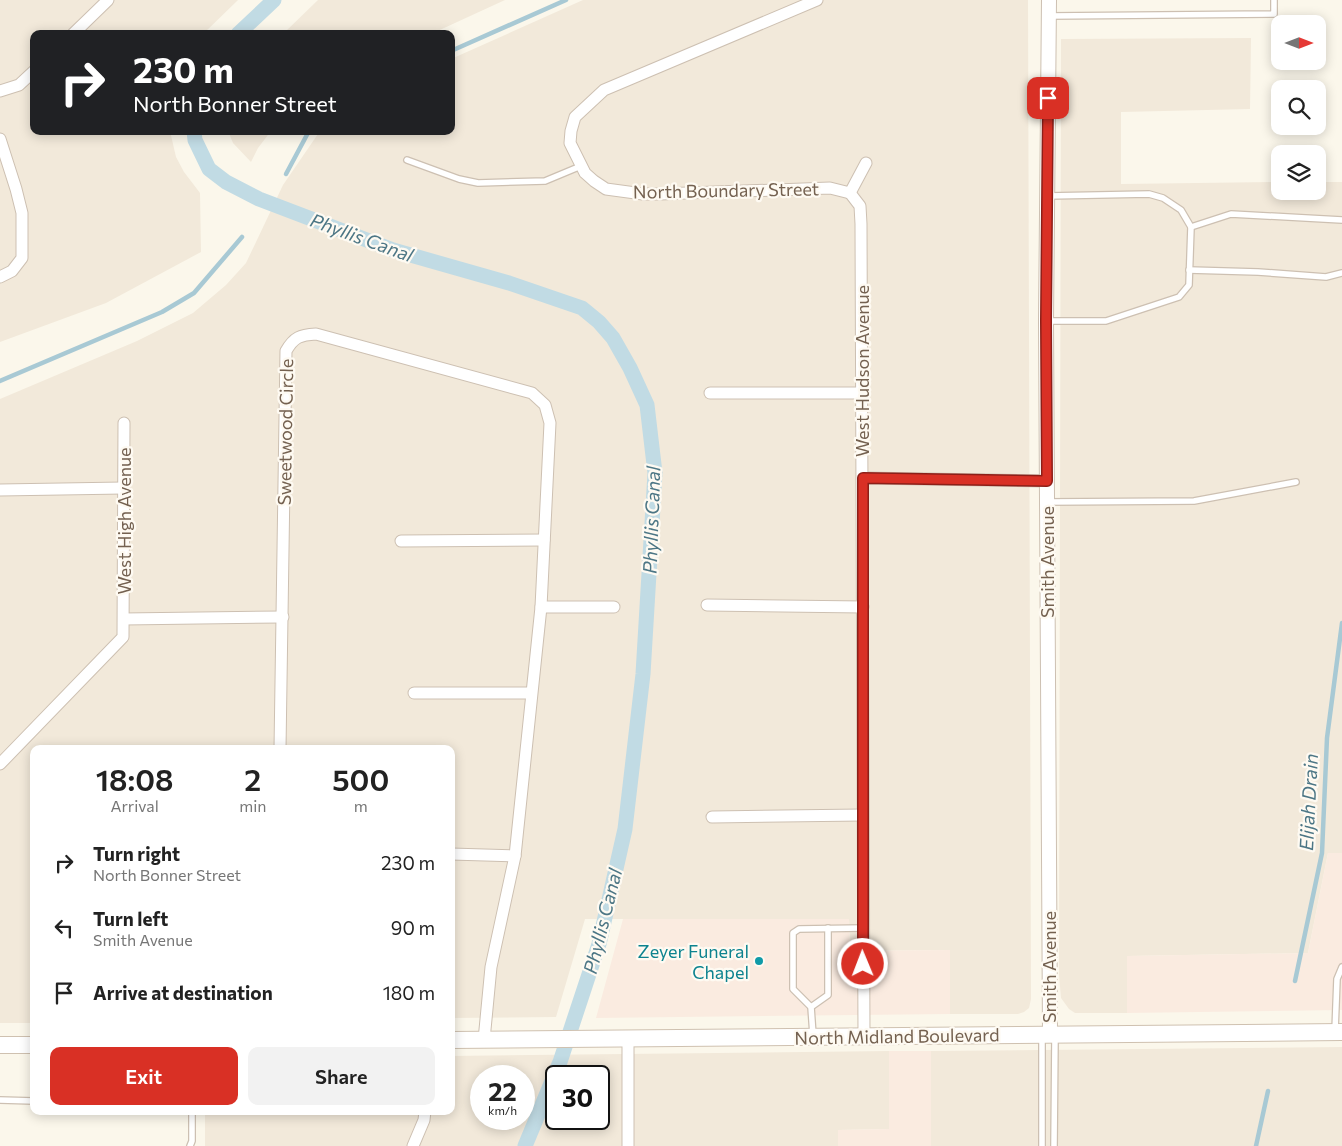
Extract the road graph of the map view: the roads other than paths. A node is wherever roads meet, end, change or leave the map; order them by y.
1 (108, 0) edge
2 (817, 0) edge
3 (1049, 0) edge
4 (1274, 0) edge
5 (1049, 16) junction
6 (77, 30) edge
7 (30, 75) edge
8 (0, 91) edge
9 (0, 139) edge
10 (407, 160) dead end
11 (866, 163) dead end
12 (581, 166) junction
13 (850, 193) junction
14 (1047, 196) junction
15 (1342, 220) edge
16 (1191, 227) junction
17 (1189, 270) junction
18 (1342, 273) edge
19 (0, 277) edge
20 (1046, 321) junction
21 (862, 392) junction
22 (710, 393) dead end
23 (124, 423) dead end
24 (863, 478) junction
25 (1047, 481) junction
26 (1296, 482) dead end
27 (123, 488) junction
28 (0, 490) edge
29 (1047, 502) junction
30 (544, 540) junction
31 (401, 541) dead end
32 (707, 605) dead end
33 (541, 606) junction
34 (863, 606) junction
35 (614, 607) dead end
36 (282, 617) junction
37 (124, 619) junction
38 (414, 693) dead end
39 (531, 693) junction
40 (280, 745) edge
41 (0, 764) edge
42 (862, 815) junction
43 (712, 817) dead end
44 (455, 854) edge
45 (515, 856) junction
46 (828, 928) junction
47 (863, 928) junction
48 (1342, 967) edge
49 (811, 1007) junction
50 (1339, 1032) edge
51 (1049, 1034) junction
52 (864, 1036) junction
53 (813, 1037) junction
54 (628, 1038) junction
55 (455, 1040) edge
56 (484, 1040) junction
57 (0, 1045) edge
58 (30, 1045) edge
59 (0, 1100) edge
60 (30, 1101) edge
61 (192, 1115) edge
62 (425, 1115) edge
63 (190, 1146) edge
64 (413, 1146) edge
65 (628, 1146) edge
66 (1042, 1146) edge
67 (1054, 1146) edge

1 - 6 street
2 - 12 street, North Boundary Street
3 - 5 street, Smith Avenue
4 - 5 lane
5 - 14 street, Smith Avenue
7 - 8 street
9 - 19 street
10 - 12 lane
11 - 13 street
12 - 13 street, North Boundary Street
13 - 21 street, West Hudson Avenue
14 - 16 lane
14 - 20 street, Smith Avenue
15 - 16 lane
16 - 17 lane
17 - 18 lane
17 - 20 lane
20 - 25 street, Smith Avenue
21 - 22 street
21 - 24 street, West Hudson Avenue
23 - 27 street, West High Avenue
24 - 25 street
24 - 34 street, West Hudson Avenue
25 - 29 street, Smith Avenue
26 - 29 lane
27 - 28 street
27 - 37 street, West High Avenue
29 - 51 street, Smith Avenue
30 - 31 street
30 - 33 street, Sweetwood Circle
30 - 36 street, Sweetwood Circle
32 - 34 street
33 - 35 street
33 - 39 street, Sweetwood Circle
34 - 42 street, West Hudson Avenue
36 - 37 street
36 - 40 street, Sweetwood Circle
37 - 41 street, West High Avenue
38 - 39 street
39 - 45 street, Sweetwood Circle
42 - 43 street
42 - 47 street, West Hudson Avenue
44 - 45 street
45 - 56 street, Sweetwood Circle
46 - 47 lane
46 - 49 lane
46 - 49 lane
47 - 52 street, West Hudson Avenue
48 - 50 lane
49 - 53 lane
50 - 51 main road, North Midland Boulevard
51 - 52 main road, North Midland Boulevard
51 - 66 lane
51 - 67 lane, Smith Avenue
52 - 53 main road, North Midland Boulevard
53 - 54 main road, North Midland Boulevard
54 - 56 main road, North Midland Boulevard
54 - 65 street
55 - 56 main road, North Midland Boulevard
57 - 58 main road
59 - 60 lane
61 - 63 lane
62 - 64 street

